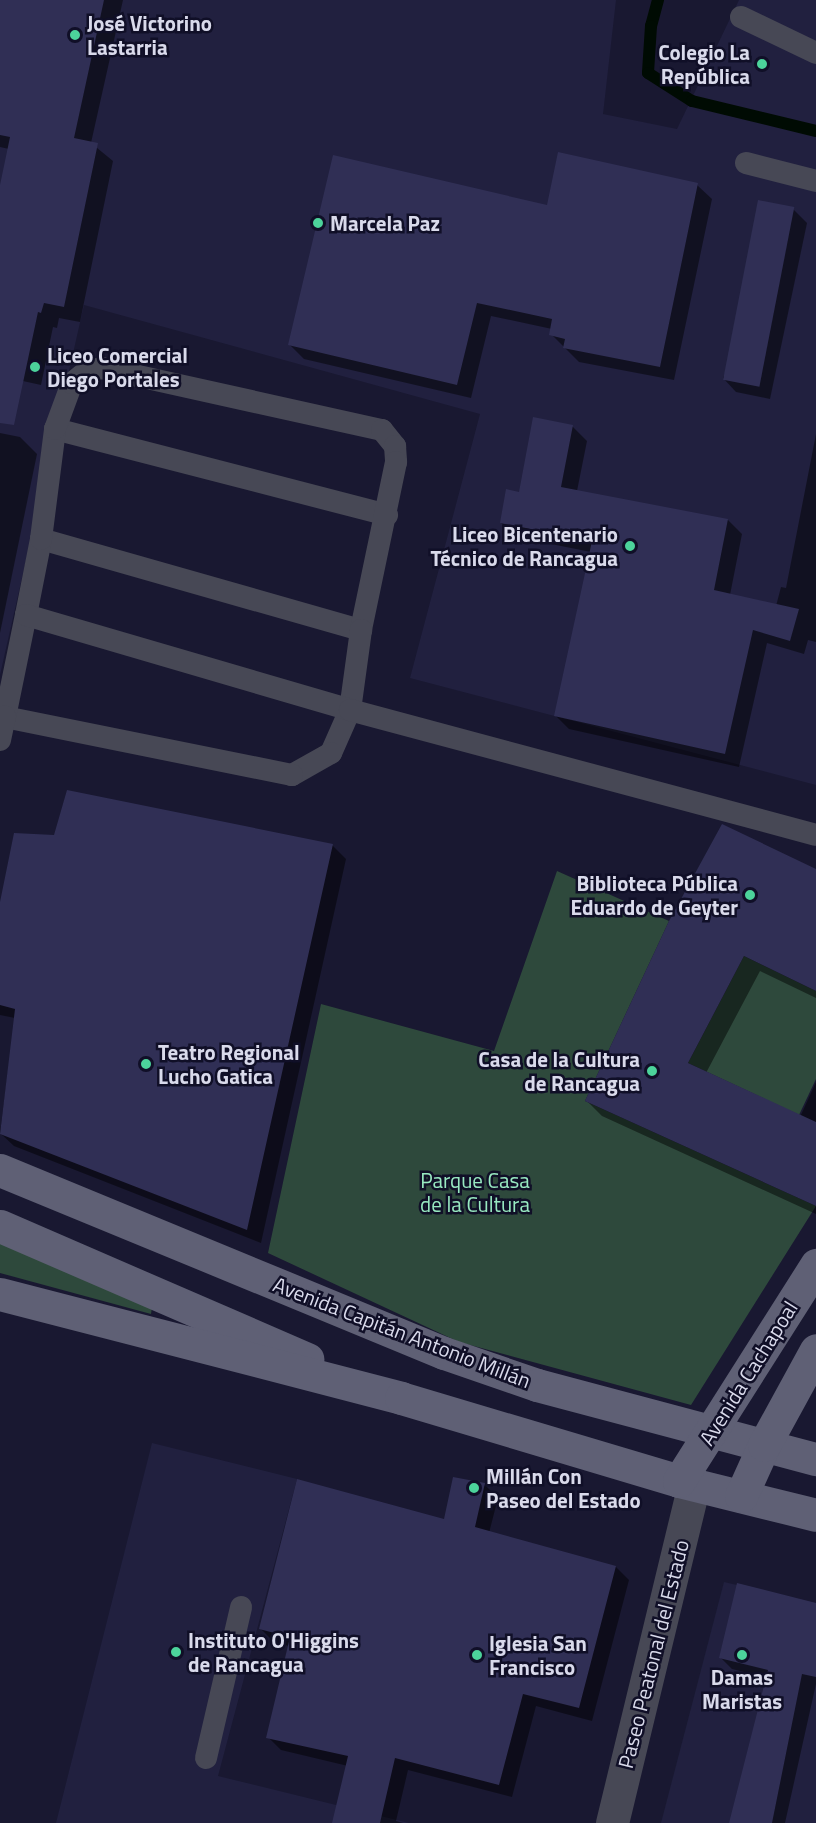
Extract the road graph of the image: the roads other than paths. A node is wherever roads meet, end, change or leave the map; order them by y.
1 (741, 17) dead end
2 (816, 53) edge
3 (746, 163) dead end
4 (816, 181) edge
5 (55, 429) junction
6 (387, 515) junction
7 (41, 539) junction
8 (26, 615) junction
9 (361, 630) junction
10 (350, 711) junction
11 (5, 717) junction
12 (0, 740) edge
13 (816, 835) edge
14 (0, 1170) edge
15 (0, 1226) edge
16 (816, 1265) edge
17 (0, 1294) edge
18 (816, 1350) edge
19 (401, 1398) junction
20 (712, 1432) junction
21 (764, 1445) junction
22 (816, 1459) edge
23 (687, 1483) junction
24 (741, 1496) junction
25 (816, 1515) edge
26 (241, 1607) dead end
27 (206, 1758) dead end
28 (612, 1823) edge

1 - 2 lane
3 - 4 lane
5 - 6 lane
5 - 6 lane
5 - 7 lane
6 - 9 lane
7 - 8 lane
7 - 9 lane
8 - 10 lane
8 - 11 lane
9 - 10 lane
10 - 11 lane
10 - 13 lane
11 - 12 lane
14 - 20 main road, Avenida Capitán Antonio Millán
15 - 19 main road
16 - 20 main road, Avenida Cachapoal
17 - 19 main road
18 - 21 main road
19 - 23 main road
20 - 21 main road, Avenida Capitán Antonio Millán
20 - 23 main road, Avenida Cachapoal
21 - 22 main road, Avenida Capitán Antonio Millán
21 - 24 main road
23 - 24 main road
23 - 28 street, Paseo Peatonal del Estado
24 - 25 main road
26 - 27 lane

